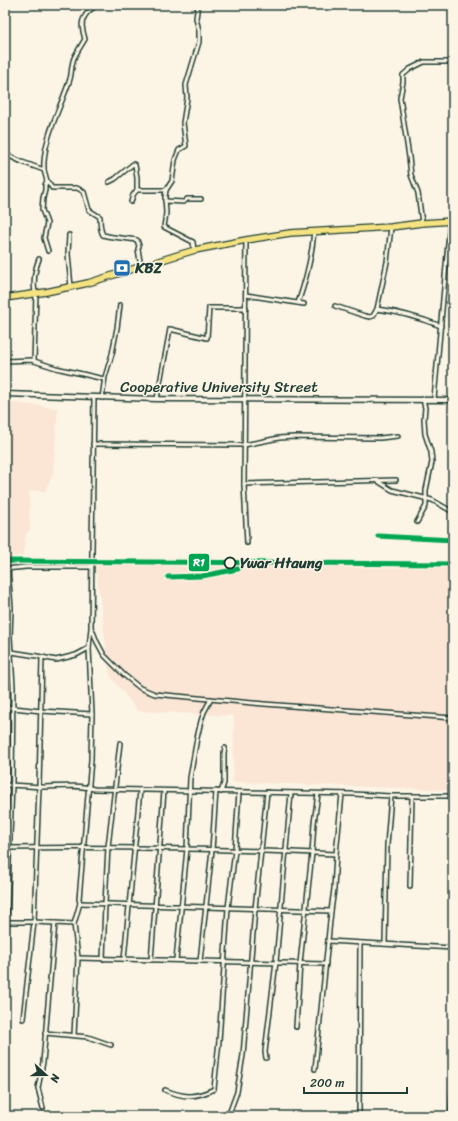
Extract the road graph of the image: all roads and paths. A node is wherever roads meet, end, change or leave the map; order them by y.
1 (96, 5) edge
2 (198, 5) edge
3 (453, 62) edge
4 (5, 154) edge
5 (44, 170) junction
6 (47, 181) junction
7 (109, 182) dead end
8 (137, 190) junction
9 (166, 190) junction
10 (201, 199) dead end
11 (165, 201) junction
12 (130, 202) dead end
13 (452, 221) edge
14 (422, 223) junction
15 (391, 227) junction
16 (314, 231) junction
17 (69, 235) dead end
18 (246, 240) junction
19 (194, 250) junction
20 (48, 251) dead end
21 (39, 259) dead end
22 (141, 267) junction
23 (71, 287) junction
24 (35, 294) junction
25 (246, 295) junction
26 (5, 298) edge
27 (298, 303) junction
28 (304, 304) dead end
29 (120, 305) dead end
30 (335, 306) dead end
31 (246, 308) junction
32 (378, 309) junction
33 (440, 326) junction
34 (5, 361) edge
35 (34, 361) junction
36 (104, 379) junction
37 (5, 394) edge
38 (94, 398) junction
39 (102, 398) junction
40 (157, 399) junction
41 (245, 399) junction
42 (423, 399) junction
43 (434, 399) junction
44 (453, 400) edge
45 (398, 436) dead end
46 (93, 444) junction
47 (244, 445) junction
48 (376, 480) junction
49 (396, 480) dead end
50 (244, 484) junction
51 (426, 498) junction
52 (453, 512) edge
53 (417, 522) dead end
54 (247, 543) dead end
55 (91, 568) junction
56 (6, 569) edge
57 (91, 628) junction
58 (89, 648) junction
59 (5, 651) edge
60 (11, 652) junction
61 (42, 657) junction
62 (211, 699) junction
63 (5, 708) edge
64 (13, 708) junction
65 (41, 711) junction
66 (92, 714) junction
67 (453, 718) edge
68 (120, 743) dead end
69 (225, 748) dead end
70 (5, 785) edge
71 (12, 785) junction
72 (39, 787) junction
73 (90, 788) junction
74 (115, 790) junction
75 (140, 790) junction
76 (164, 790) junction
77 (190, 791) junction
78 (216, 791) junction
79 (221, 792) junction
80 (239, 792) junction
81 (267, 792) junction
82 (291, 793) junction
83 (318, 794) junction
84 (342, 794) junction
85 (391, 796) junction
86 (412, 796) junction
87 (453, 796) edge
88 (36, 847) junction
89 (84, 847) junction
90 (108, 847) junction
91 (5, 848) edge
92 (10, 848) junction
93 (135, 848) junction
94 (159, 848) junction
95 (187, 849) junction
96 (212, 850) junction
97 (235, 850) junction
98 (260, 851) junction
99 (286, 851) junction
100 (312, 853) junction
101 (336, 854) junction
102 (410, 886) dead end
103 (80, 904) junction
104 (104, 904) junction
105 (129, 905) junction
106 (155, 906) junction
107 (182, 906) junction
108 (206, 907) junction
109 (228, 908) junction
110 (255, 909) junction
111 (281, 909) junction
112 (305, 910) junction
113 (331, 911) junction
114 (6, 922) edge
115 (34, 922) junction
116 (55, 923) junction
117 (74, 924) junction
118 (328, 941) junction
119 (360, 943) junction
120 (385, 944) junction
121 (453, 948) edge
122 (78, 958) junction
123 (103, 959) junction
124 (124, 959) junction
125 (151, 960) junction
126 (176, 960) junction
127 (200, 961) junction
128 (225, 961) junction
129 (250, 962) junction
130 (276, 962) junction
131 (300, 963) junction
132 (5, 964) edge
133 (326, 964) junction
134 (24, 1019) dead end
135 (296, 1027) dead end
136 (45, 1033) junction
137 (74, 1035) junction
138 (112, 1045) dead end
139 (266, 1058) dead end
140 (453, 1066) edge
141 (315, 1069) dead end
142 (165, 1090) dead end
143 (43, 1108) dead end
144 (232, 1116) edge
145 (359, 1116) edge
146 (451, 1116) edge

1 - 5 street
2 - 9 street
3 - 14 street
4 - 5 street
5 - 6 street
6 - 20 street
6 - 22 street
7 - 8 street
8 - 9 street
8 - 12 street
9 - 11 street
10 - 11 street
11 - 19 street
13 - 14 highway
13 - 33 street
14 - 15 highway
15 - 16 highway
15 - 32 street
16 - 18 highway
16 - 27 street
17 - 23 street
18 - 19 highway
18 - 25 street
19 - 22 highway
21 - 24 street
22 - 23 highway
23 - 24 highway
24 - 26 highway
24 - 35 street
25 - 27 street
25 - 31 street
27 - 28 street
29 - 36 street
30 - 32 street
31 - 40 street
31 - 41 street
32 - 33 street
33 - 43 street
34 - 35 street
35 - 36 street
36 - 39 street
37 - 38 street, Cooperative University Street
38 - 39 street, Cooperative University Street
38 - 46 street
39 - 40 street, Cooperative University Street
40 - 41 street, Cooperative University Street
41 - 42 street, Cooperative University Street
41 - 47 street
42 - 43 street, Cooperative University Street
42 - 51 street
43 - 44 street, Cooperative University Street
45 - 47 street
46 - 47 street
46 - 55 street
47 - 50 street
48 - 49 street
48 - 50 street
48 - 51 street
50 - 54 street
51 - 52 street
51 - 53 street
55 - 56 street
55 - 57 street
56 - 60 street
57 - 58 street
57 - 62 street
58 - 61 street
58 - 66 street
59 - 60 street
60 - 61 street
60 - 64 street
61 - 65 street
62 - 67 street
62 - 77 street
63 - 64 street
64 - 65 street
64 - 71 street
65 - 66 street
65 - 72 street
66 - 73 street
68 - 74 street
69 - 79 street
70 - 71 street
71 - 72 street
71 - 92 street
72 - 73 street
72 - 88 street
73 - 74 street
73 - 89 street
74 - 75 street
74 - 90 street
75 - 76 street
75 - 93 street
76 - 77 street
76 - 94 street
77 - 78 street
77 - 95 street
78 - 79 street
78 - 96 street
79 - 80 street
80 - 81 street
80 - 97 street
81 - 82 street
81 - 98 street
82 - 83 street
82 - 99 street
83 - 84 street
83 - 100 street
84 - 85 street
84 - 101 street
85 - 86 street
85 - 120 street
86 - 87 street
86 - 102 street
88 - 89 street
88 - 92 street
88 - 115 street
89 - 90 street
89 - 103 street
90 - 93 street
90 - 104 street
91 - 92 street
92 - 114 street
93 - 94 street
93 - 105 street
94 - 95 street
94 - 106 street
95 - 96 street
95 - 107 street
96 - 97 street
96 - 108 street
97 - 98 street
97 - 109 street
98 - 99 street
98 - 110 street
99 - 100 street
99 - 111 street
100 - 101 street
100 - 112 street
101 - 113 street
103 - 104 street
103 - 117 street
104 - 105 street
104 - 123 street
105 - 106 street
105 - 124 street
106 - 107 street
106 - 125 street
107 - 108 street
107 - 126 street
108 - 109 street
108 - 127 street
109 - 110 street
109 - 128 street
110 - 111 street
110 - 129 street
111 - 112 street
111 - 130 street
112 - 113 street
112 - 131 street
113 - 118 street
114 - 115 street
114 - 132 street
115 - 116 street
115 - 134 street
116 - 117 street
116 - 136 street
117 - 122 street
118 - 119 street
118 - 133 street
119 - 120 street
119 - 145 street
120 - 121 street
122 - 123 street
122 - 137 street
123 - 124 street
124 - 125 street
125 - 126 street
126 - 127 street
127 - 128 street
128 - 129 street
128 - 142 street
129 - 130 street
129 - 144 street
130 - 131 street
130 - 139 street
131 - 133 street
131 - 135 street
133 - 141 street
136 - 137 street
136 - 143 street
137 - 138 street
140 - 146 street

